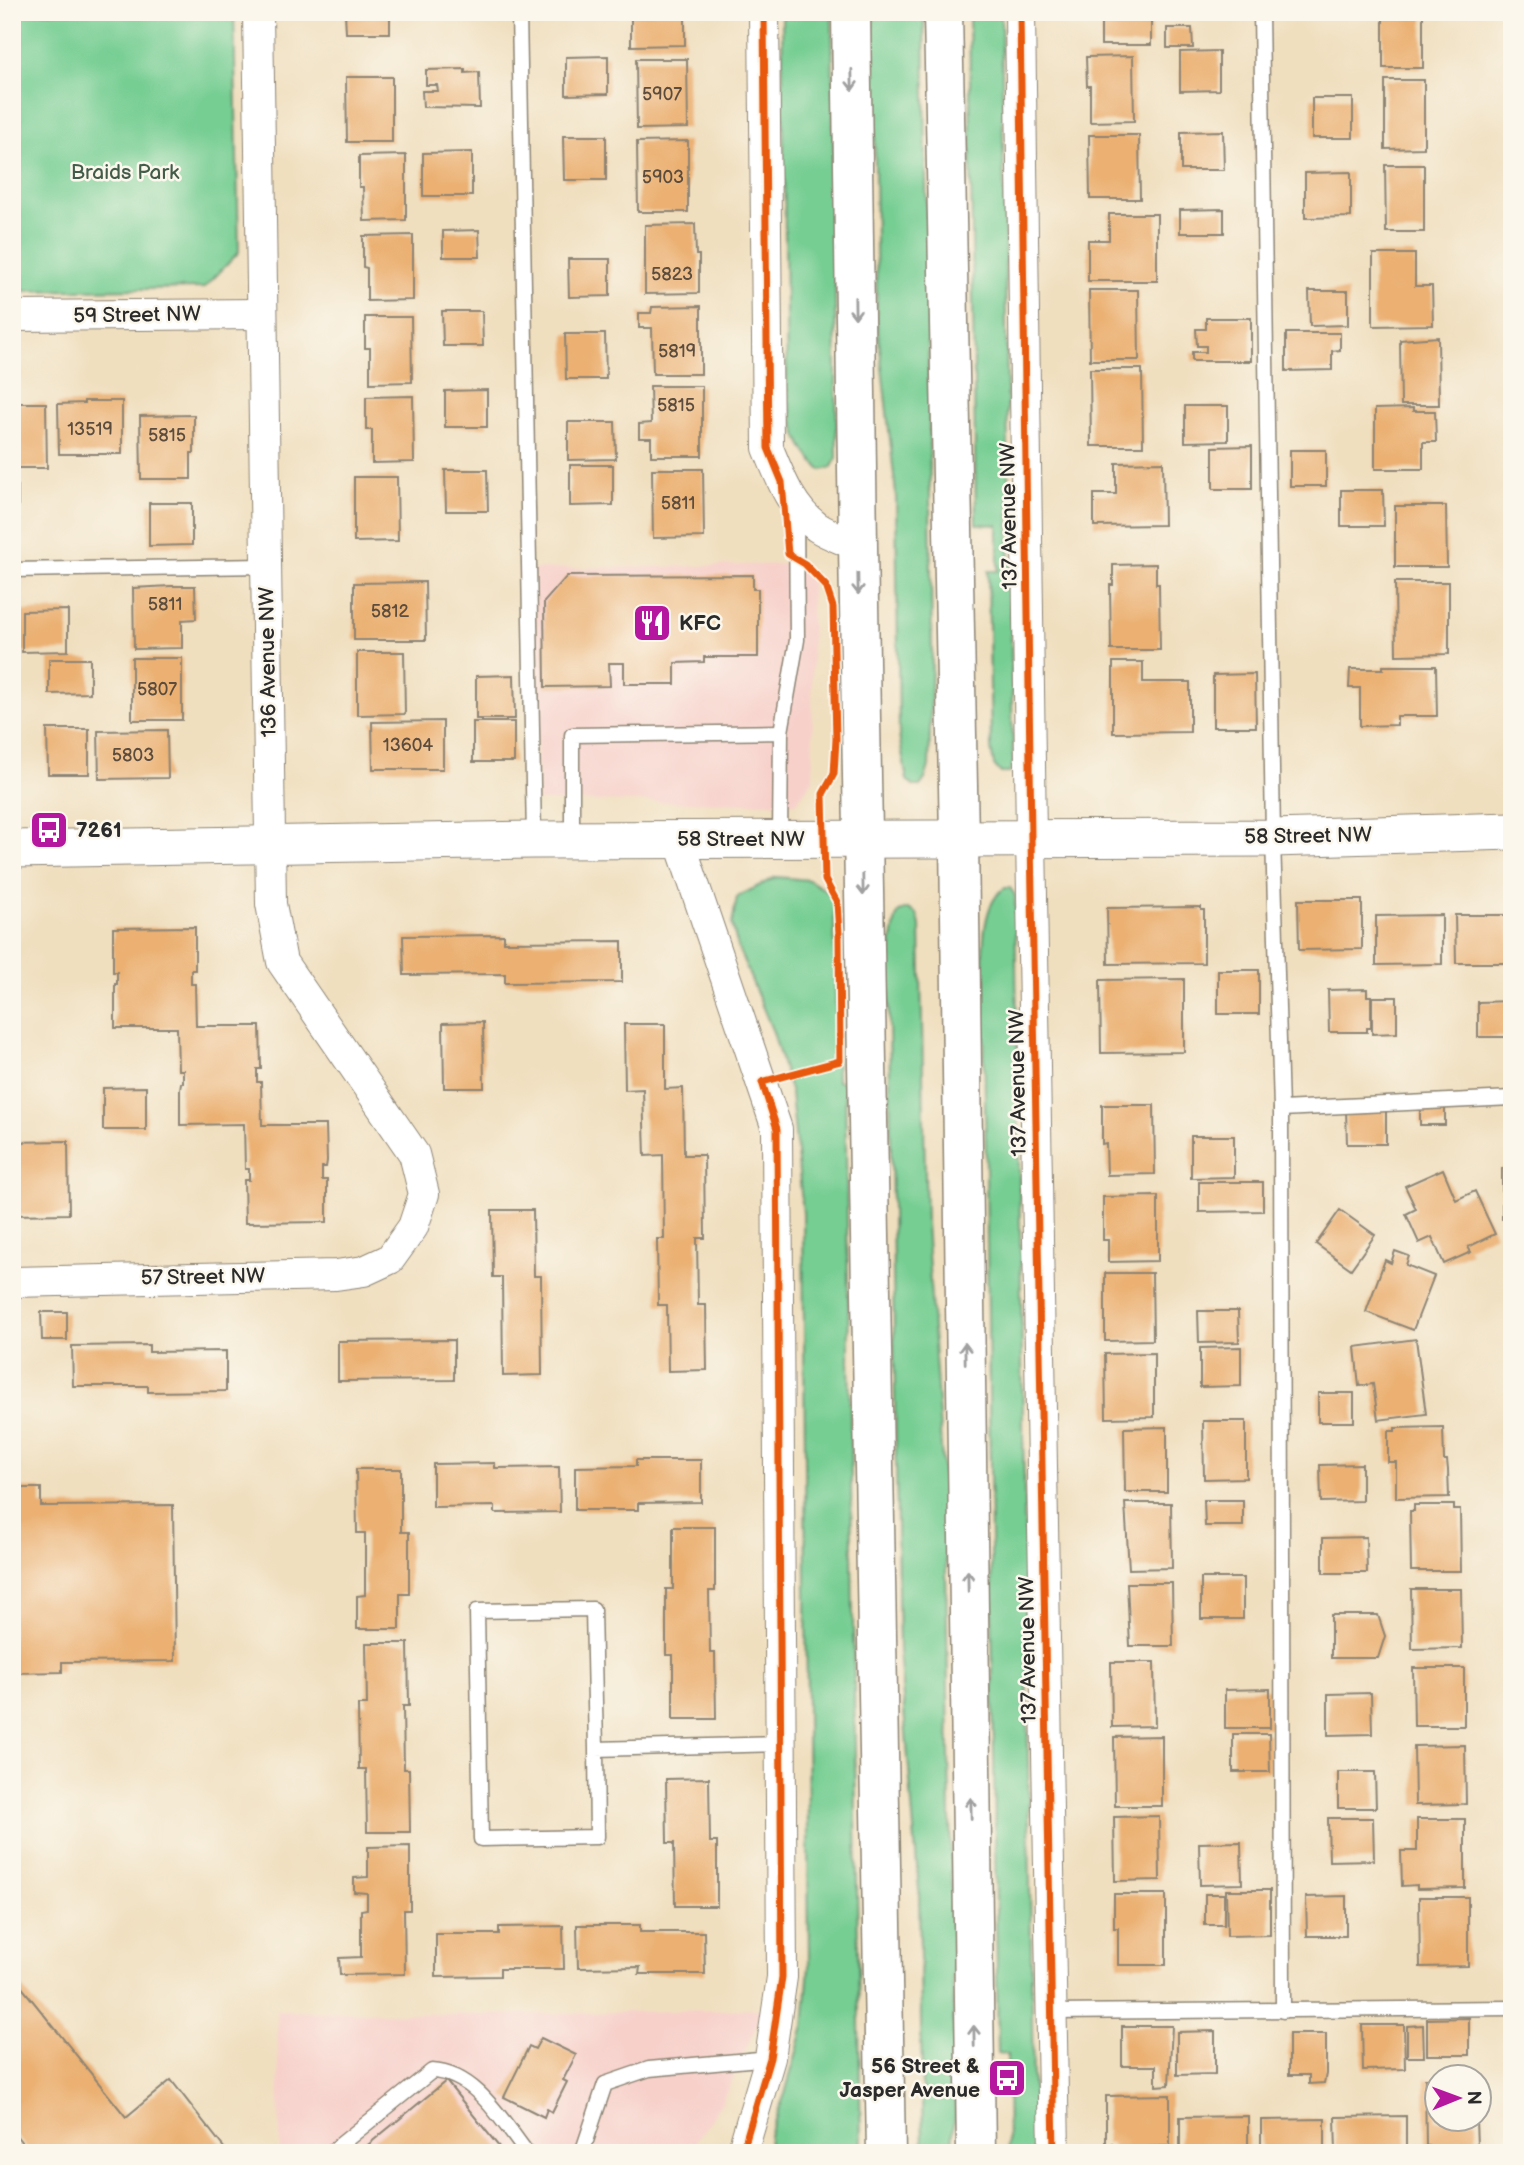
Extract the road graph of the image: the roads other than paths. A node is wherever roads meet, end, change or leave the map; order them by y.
1 (258, 12) edge
2 (519, 12) edge
3 (764, 12) edge
4 (851, 12) edge
5 (943, 12) edge
6 (1020, 12) edge
7 (1261, 12) edge
8 (262, 314) junction
9 (12, 316) edge
10 (796, 504) junction
11 (858, 546) junction
12 (267, 566) junction
13 (12, 570) edge
14 (780, 732) junction
15 (1512, 831) edge
16 (959, 838) junction
17 (1031, 838) junction
18 (1273, 838) junction
19 (780, 839) junction
20 (863, 839) junction
21 (534, 840) junction
22 (572, 840) junction
23 (679, 840) junction
24 (269, 845) junction
25 (12, 849) edge
26 (1512, 1098) edge
27 (1281, 1109) junction
28 (390, 1259) joint
29 (12, 1282) edge
30 (780, 1744) junction
31 (596, 1749) junction
32 (1512, 2008) edge
33 (1283, 2011) junction
34 (1053, 2012) junction
35 (769, 2059) junction
36 (330, 2153) edge
37 (527, 2153) edge
38 (582, 2153) edge
39 (742, 2153) edge
40 (886, 2153) edge
41 (976, 2153) edge
42 (1054, 2153) edge

1 - 8 street, 136 Avenue NW
2 - 21 lane
3 - 10 street
4 -> 11 main road
5 - 16 main road
6 - 17 street, 137 Avenue NW
7 - 18 lane
8 - 9 street, 59 Street NW
8 - 12 street, 136 Avenue NW
10 - 11 street
10 - 14 lane
11 -> 20 main road
12 - 13 lane
12 - 24 street, 136 Avenue NW
14 - 19 lane
14 - 22 lane
15 - 18 street, 58 Street NW
16 - 17 street, 58 Street NW
16 - 20 street, 58 Street NW
41 -> 16 main road
17 - 18 street, 58 Street NW
17 - 34 street, 137 Avenue NW
18 - 27 lane
19 - 20 street, 58 Street NW
19 - 23 street, 58 Street NW
20 -> 40 main road
21 - 22 street, 58 Street NW
21 - 24 street, 58 Street NW
22 - 23 street, 58 Street NW
23 - 30 street
24 - 25 street, 58 Street NW
24 - 28 street, 136 Avenue NW
26 - 27 lane
27 - 33 lane
28 - 29 street, 57 Street NW
30 - 31 lane
30 - 35 street
31 - 31 lane
32 - 33 lane
33 - 34 lane
34 - 42 street, 137 Avenue NW
35 - 38 lane
35 - 39 street
36 - 37 lane

